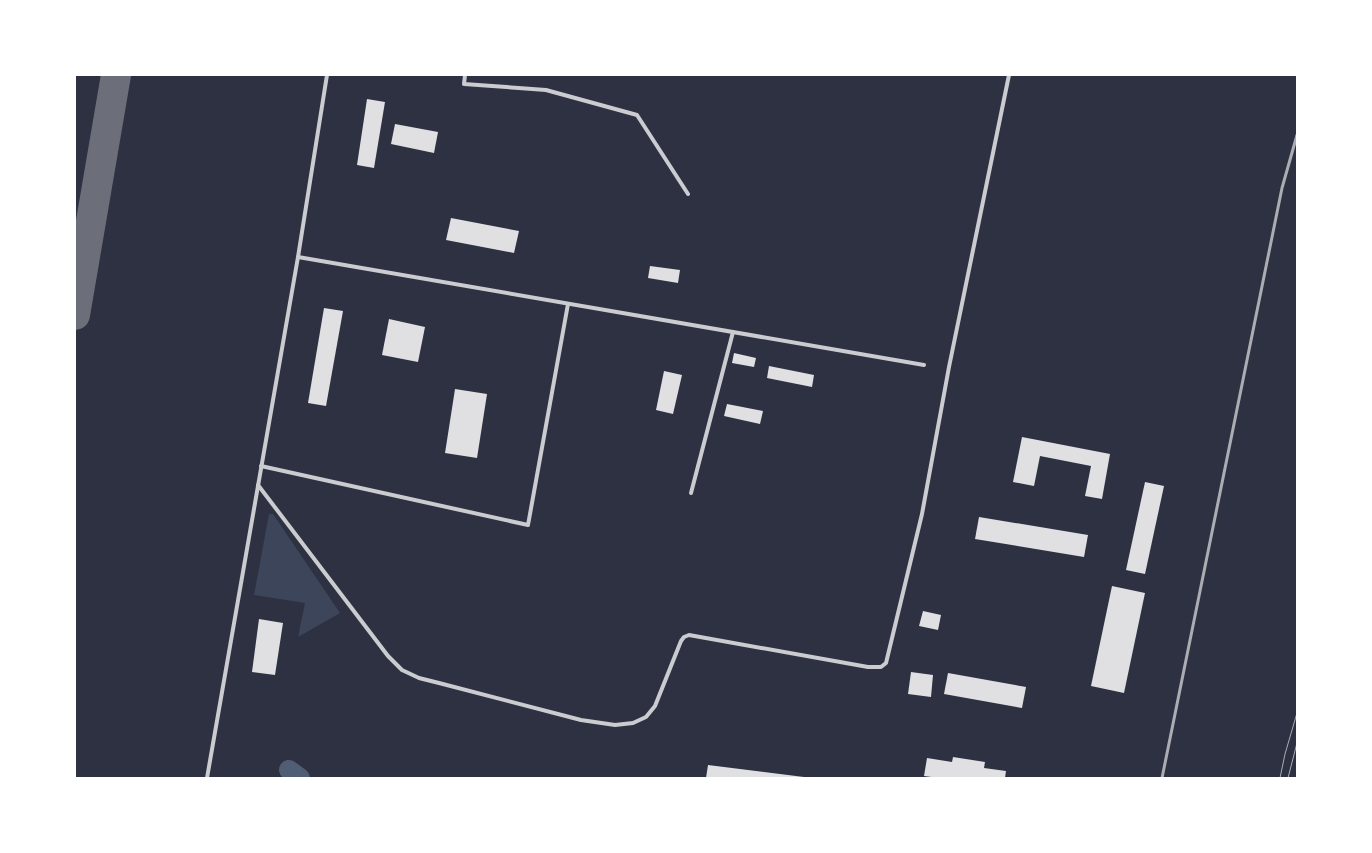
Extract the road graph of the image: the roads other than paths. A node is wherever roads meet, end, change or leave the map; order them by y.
1 (327, 75) edge
2 (465, 75) edge
3 (1009, 75) edge
4 (688, 194) dead end
5 (298, 257) junction
6 (568, 304) junction
7 (733, 332) junction
8 (924, 366) dead end
9 (261, 466) junction
10 (258, 485) junction
11 (691, 493) dead end
12 (207, 778) edge

1 - 5 lane
2 - 4 lane
3 - 10 lane
5 - 6 lane
5 - 9 lane
6 - 7 lane
6 - 9 lane
7 - 8 lane
7 - 11 lane
9 - 10 lane
10 - 12 lane

